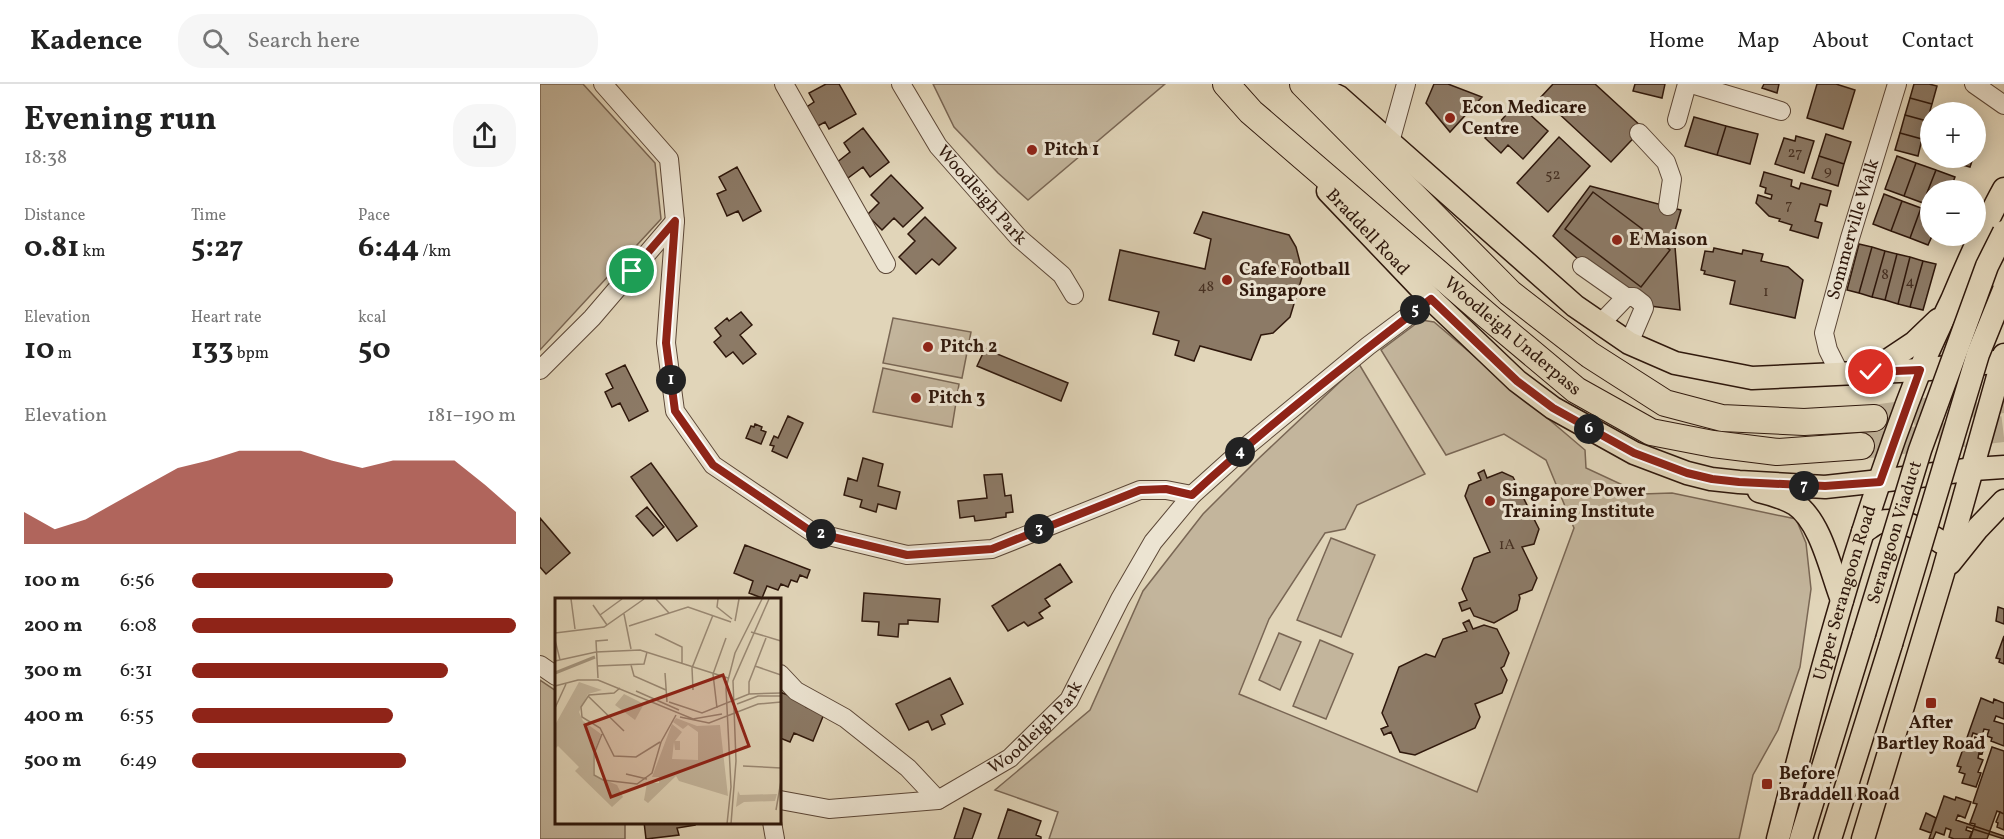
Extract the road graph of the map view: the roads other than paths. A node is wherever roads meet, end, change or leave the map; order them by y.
1 (603, 84) edge
2 (784, 84) edge
3 (901, 84) edge
4 (1226, 84) edge
5 (1303, 84) edge
6 (1312, 84) edge
7 (1406, 84) edge
8 (1689, 84) edge
9 (1897, 84) edge
10 (1974, 84) edge
11 (2004, 105) edge
12 (1251, 111) junction
13 (1782, 111) dead end
14 (1677, 120) dead end
15 (1639, 133) dead end
16 (1390, 142) junction
17 (2004, 189) edge
18 (1668, 207) dead end
19 (675, 221) junction
20 (2004, 232) edge
21 (886, 264) dead end
22 (1581, 266) dead end
23 (2004, 290) edge
24 (1074, 295) dead end
25 (1626, 297) junction
26 (1431, 299) junction
27 (1946, 313) junction
28 (1601, 323) junction
29 (1629, 343) junction
30 (2003, 359) edge
31 (540, 370) edge
32 (1920, 370) junction
33 (1871, 372) junction
34 (1840, 374) junction
35 (1874, 418) tunnel mouth
36 (1861, 446) tunnel mouth
37 (2004, 467) edge
38 (1974, 469) junction
39 (1712, 479) junction
40 (1880, 482) junction
41 (1192, 495) junction
42 (2004, 501) edge
43 (1863, 532) junction
44 (1944, 568) junction
45 (1842, 600) junction
46 (540, 665) edge
47 (555, 675) edge
48 (788, 691) edge
49 (782, 800) edge
50 (938, 800) junction
51 (771, 824) edge
52 (775, 839) edge
53 (1778, 839) edge
54 (1801, 839) edge
55 (1830, 839) edge
56 (1863, 839) edge

1 - 19 street
2 - 21 street
3 - 24 street, Woodleigh Park
4 - 12 highway, Braddell Road
5 - 35 highway, Woodleigh Underpass
6 - 16 main road
7 - 16 street
8 - 13 street
8 - 14 street
9 - 34 street, Sommerville Walk
10 - 11 street
12 - 26 main road, Braddell Road
12 - 36 highway, Woodleigh Underpass
15 - 18 street
16 - 28 main road
17 - 27 main road, Upper Serangoon Road
19 - 31 street
19 - 41 street
20 - 54 main road, Serangoon Viaduct, bridge
22 - 25 street
23 - 55 main road, Serangoon Viaduct, bridge
25 - 28 street
25 - 29 street
26 - 39 main road, Braddell Road
26 - 41 street, Woodleigh Park
27 - 32 main road, Upper Serangoon Road
27 - 33 main road
28 - 29 main road
29 - 34 main road
30 - 32 main road
30 - 38 main road
32 - 33 main road
32 - 40 main road, Upper Serangoon Road
33 - 34 main road
37 - 38 main road, Braddell Road
38 - 40 main road, Braddell Road
38 - 44 main road
39 - 40 main road, Braddell Road
39 - 45 main road
40 - 43 main road, Upper Serangoon Road
41 - 50 street, Woodleigh Park
42 - 44 main road
43 - 44 main road
43 - 45 main road, Upper Serangoon Road
44 - 56 main road
45 - 53 main road, Upper Serangoon Road
46 - 47 street
48 - 50 street
49 - 50 street, Woodleigh Park
51 - 52 street

